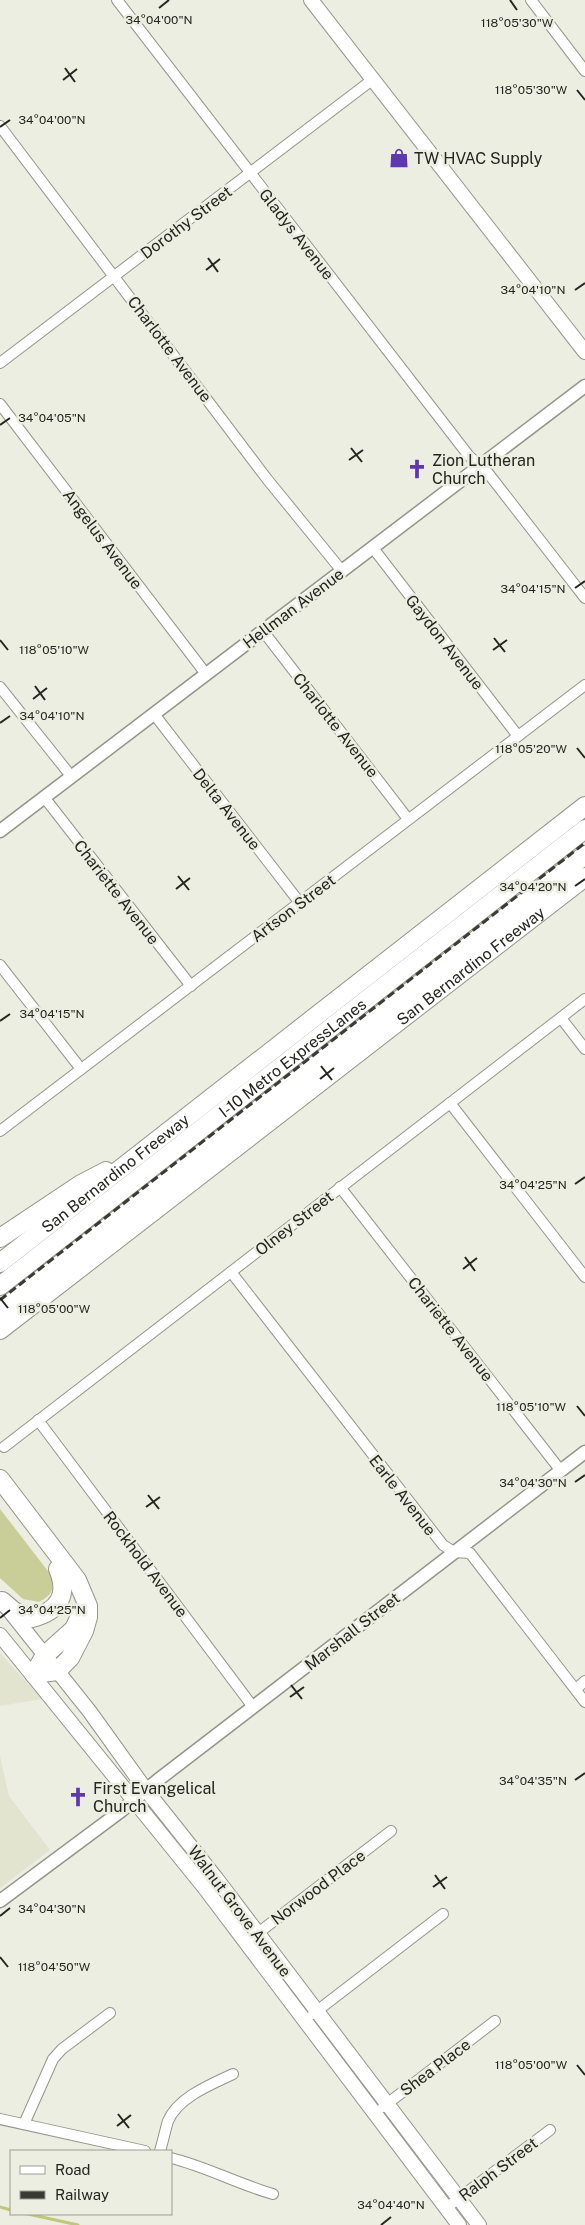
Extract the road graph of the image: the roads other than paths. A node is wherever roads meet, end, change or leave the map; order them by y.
1 (117, 0) edge
2 (311, 0) edge
3 (531, 0) edge
4 (585, 71) edge
5 (372, 80) junction
6 (0, 126) edge
7 (250, 173) junction
8 (115, 277) junction
9 (585, 352) edge
10 (0, 363) edge
11 (585, 386) edge
12 (0, 404) edge
13 (479, 466) junction
14 (373, 548) junction
15 (342, 570) junction
16 (585, 598) edge
17 (263, 631) junction
18 (206, 674) junction
19 (585, 685) edge
20 (0, 687) edge
21 (154, 714) junction
22 (518, 736) junction
23 (71, 776) junction
24 (44, 797) junction
25 (585, 806) edge
26 (408, 819) junction
27 (585, 829) edge
28 (0, 831) edge
29 (585, 855) edge
30 (585, 877) edge
31 (300, 903) junction
32 (0, 965) edge
33 (191, 986) junction
34 (585, 1000) edge
35 (561, 1018) junction
36 (585, 1049) edge
37 (81, 1069) junction
38 (450, 1103) junction
39 (0, 1131) edge
40 (145, 1151) junction
41 (340, 1187) junction
42 (0, 1238) edge
43 (0, 1263) edge
44 (231, 1272) junction
45 (585, 1277) edge
46 (0, 1286) edge
47 (47, 1295) junction
48 (0, 1310) edge
49 (0, 1330) edge
50 (0, 1345) edge
51 (38, 1420) junction
52 (4, 1447) dead end
53 (585, 1452) edge
54 (561, 1471) junction
55 (0, 1479) edge
56 (0, 1490) edge
57 (454, 1552) junction
58 (58, 1568) junction
59 (1, 1600) edge
60 (0, 1635) edge
61 (45, 1655) junction
62 (57, 1671) junction
63 (34, 1674) junction
64 (585, 1681) edge
65 (576, 1689) junction
66 (585, 1702) edge
67 (253, 1707) junction
68 (146, 1790) junction
69 (134, 1799) junction
70 (391, 1831) dead end
71 (0, 1901) edge
72 (443, 1914) dead end
73 (258, 1933) junction
74 (245, 1942) junction
75 (316, 2011) junction
76 (110, 2013) dead end
77 (304, 2021) junction
78 (495, 2021) dead end
79 (233, 2074) dead end
80 (387, 2104) junction
81 (374, 2114) junction
82 (0, 2119) edge
83 (24, 2124) junction
84 (550, 2130) dead end
85 (141, 2150) edge
86 (160, 2150) edge
87 (172, 2158) edge
88 (273, 2194) dead end
89 (459, 2199) junction
90 (446, 2208) junction
91 (459, 2225) edge
92 (478, 2225) edge

1 - 7 street, Gladys Avenue
2 - 5 main road
3 - 4 street
5 - 7 street, Dorothy Street
5 - 9 main road
6 - 8 street, Charlotte Avenue
7 - 8 street, Dorothy Street
7 - 13 street, Gladys Avenue
8 - 10 street, Dorothy Street
8 - 15 street, Charlotte Avenue
11 - 13 street, Hellman Avenue
12 - 18 street, Angelus Avenue
13 - 14 street, Hellman Avenue
13 - 16 street, Gladys Avenue
14 - 15 street, Hellman Avenue
14 - 22 street, Gaydon Avenue
15 - 17 street, Hellman Avenue
17 - 18 street, Hellman Avenue
17 - 26 street, Charlotte Avenue
18 - 21 street, Hellman Avenue
19 - 22 street, Artson Street
20 - 23 street
21 - 23 street, Hellman Avenue
21 - 31 street, Delta Avenue
22 - 26 street, Artson Street
23 - 24 street, Hellman Avenue
24 - 28 street, Hellman Avenue
24 - 33 street, Chariette Avenue
25 - 40 highway, San Bernardino Freeway
26 - 31 street, Artson Street
27 - 46 highway, I-10 Metro ExpressLanes
29 - 48 highway, I-10 Metro ExpressLanes
30 - 47 highway, San Bernardino Freeway
31 - 33 street, Artson Street
32 - 37 street
33 - 37 street, Artson Street
34 - 35 street, Olney Street
35 - 36 street
35 - 38 street, Olney Street
37 - 39 street, Artson Street
38 - 41 street, Olney Street
38 - 45 street
40 - 42 highway
40 - 43 highway, San Bernardino Freeway
41 - 44 street, Olney Street
41 - 54 street, Chariette Avenue
44 - 51 street, Olney Street
44 - 57 street, Earle Avenue
47 - 49 highway, San Bernardino Freeway
47 - 50 highway
51 - 52 street, Olney Street
51 - 67 street, Rockhold Avenue
53 - 54 street, Marshall Street
54 - 57 street, Marshall Street
55 - 62 highway
56 - 58 highway
57 - 65 street, Earle Avenue
57 - 67 street, Marshall Street
58 - 59 highway
58 - 61 highway
59 - 61 main road, Walnut Grove Avenue
60 - 63 main road, Walnut Grove Avenue
61 - 62 main road, Walnut Grove Avenue
61 - 63 highway
62 - 63 highway
62 - 68 main road, Walnut Grove Avenue
63 - 69 main road, Walnut Grove Avenue
64 - 65 street
65 - 66 street, Earle Avenue
67 - 68 street, Marshall Street
68 - 69 street, Marshall Street
68 - 73 main road, Walnut Grove Avenue
69 - 71 street, Marshall Street
69 - 74 main road, Walnut Grove Avenue
70 - 73 street, Norwood Place
72 - 75 street
73 - 74 street, Norwood Place
73 - 75 main road, Walnut Grove Avenue
74 - 77 main road, Walnut Grove Avenue
75 - 77 street
75 - 80 main road, Walnut Grove Avenue
76 - 83 street
77 - 81 main road, Walnut Grove Avenue
78 - 80 street, Shea Place
79 - 86 street
80 - 81 street, Shea Place
80 - 89 main road, Walnut Grove Avenue
81 - 90 main road, Walnut Grove Avenue
82 - 83 street
83 - 85 street
84 - 89 street, Ralph Street
87 - 88 street
89 - 90 street, Ralph Street
89 - 92 main road, Walnut Grove Avenue
90 - 91 main road, Walnut Grove Avenue

